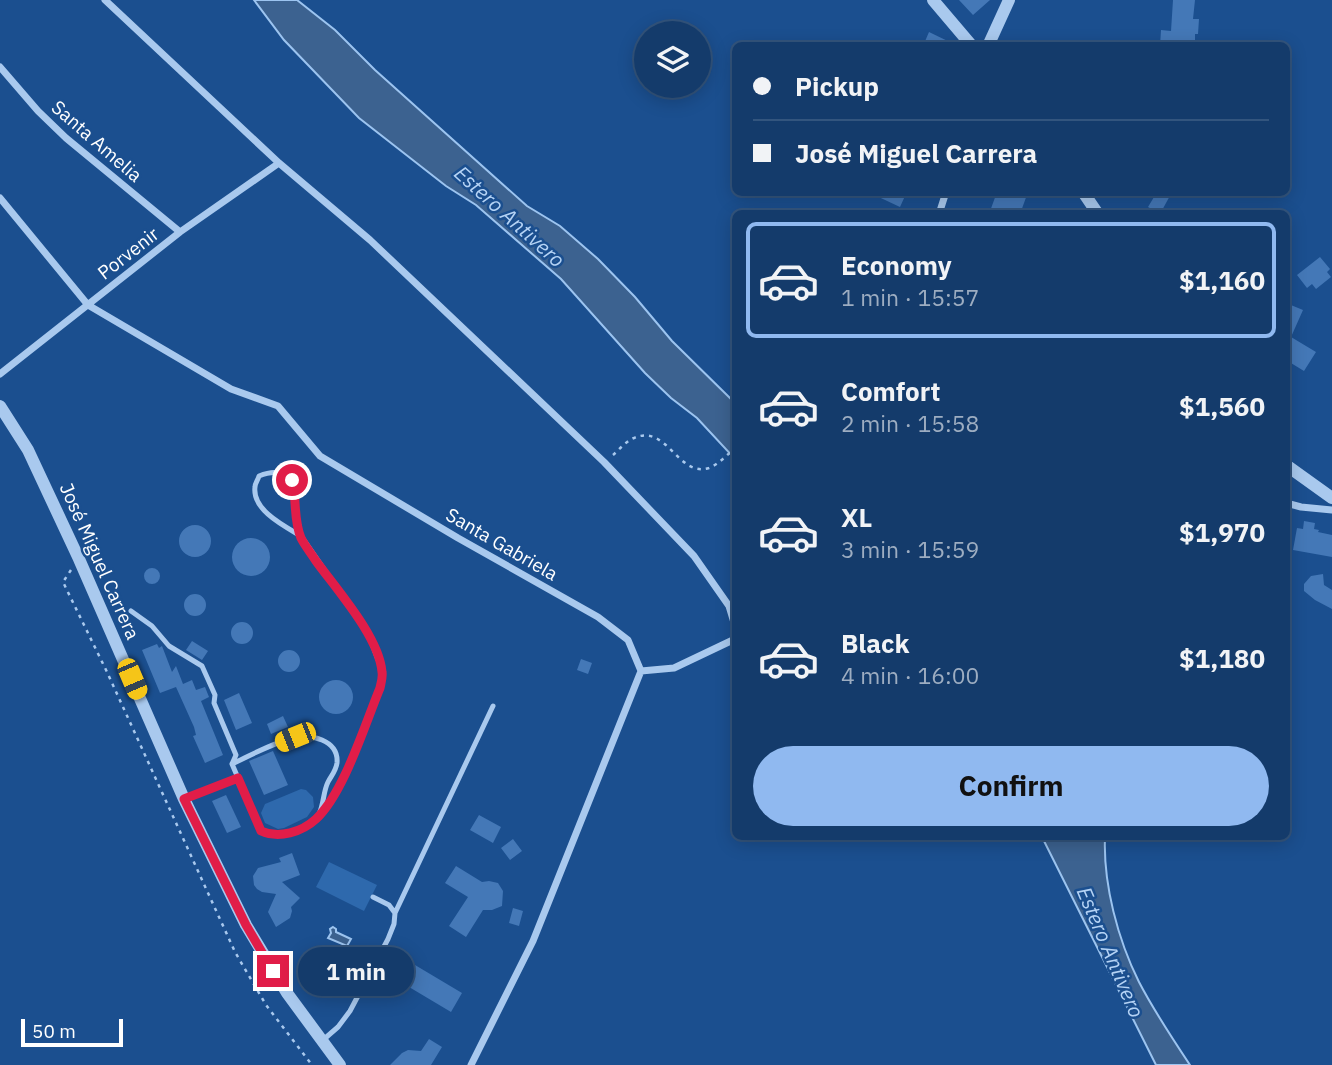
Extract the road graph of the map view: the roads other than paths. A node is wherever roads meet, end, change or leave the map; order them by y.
1 (105, 0) edge
2 (933, 0) edge
3 (1009, 0) edge
4 (969, 42) edge
5 (990, 42) edge
6 (0, 67) edge
7 (279, 163) junction
8 (0, 198) edge
9 (180, 232) junction
10 (88, 305) junction
11 (0, 374) edge
12 (1, 411) edge
13 (1290, 469) edge
14 (1332, 498) edge
15 (1290, 504) edge
16 (1332, 510) edge
17 (300, 536) junction
18 (131, 611) dead end
19 (732, 616) edge
20 (732, 640) edge
21 (641, 671) junction
22 (493, 706) dead end
23 (232, 764) junction
24 (238, 778) junction
25 (184, 799) junction
26 (316, 820) junction
27 (373, 897) dead end
28 (395, 913) junction
29 (322, 1040) junction
30 (340, 1065) edge
31 (471, 1065) edge

1 - 7 street
2 - 4 street
3 - 5 street
6 - 9 street, Santa Amelia
7 - 9 street, Porvenir
7 - 19 street
8 - 10 street, Santa Gabriela
9 - 10 street, Porvenir
10 - 11 street, Porvenir
10 - 21 street, Santa Gabriela
12 - 25 street, José Miguel Carrera
13 - 14 street
15 - 16 street
17 - 17 lane
17 - 26 lane
18 - 23 lane
20 - 21 street
21 - 31 street
22 - 28 lane
23 - 24 lane
23 - 26 lane
24 - 25 lane
24 - 26 lane
25 - 29 street, José Miguel Carrera
27 - 28 lane
28 - 29 lane
29 - 30 street, José Miguel Carrera

